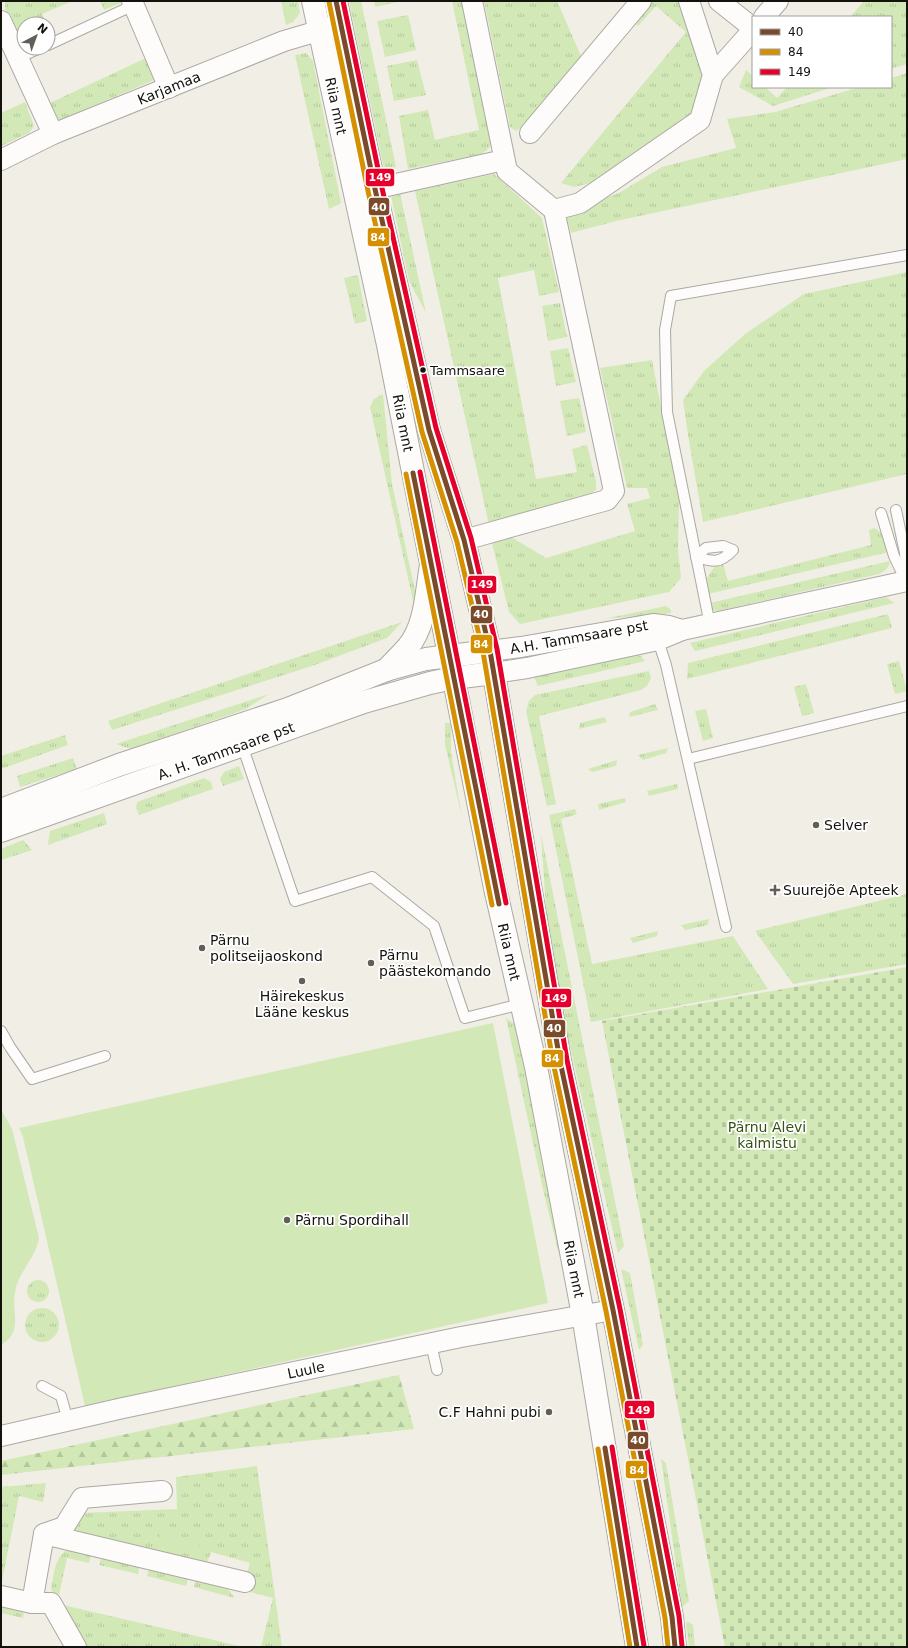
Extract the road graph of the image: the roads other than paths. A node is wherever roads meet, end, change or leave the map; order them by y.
1 (313, 1) edge
2 (336, 1) edge
3 (472, 1) edge
4 (641, 1) edge
5 (689, 1) edge
6 (719, 1) edge
7 (778, 1) edge
8 (133, 3) edge
9 (765, 16) edge
10 (1, 21) edge
11 (341, 24) junction
12 (752, 28) edge
13 (320, 30) junction
14 (752, 30) edge
15 (56, 40) edge
16 (22, 56) edge
17 (18, 58) junction
18 (713, 76) junction
19 (169, 88) junction
20 (530, 133) dead end
21 (53, 134) junction
22 (1, 160) edge
23 (504, 160) junction
24 (365, 191) junction
25 (554, 210) junction
26 (907, 255) edge
27 (896, 510) dead end
28 (881, 513) dead end
29 (464, 540) junction
30 (431, 564) junction
31 (907, 583) edge
32 (710, 625) junction
33 (655, 632) junction
34 (490, 651) junction
35 (450, 656) junction
36 (386, 670) junction
37 (494, 673) junction
38 (453, 678) junction
39 (907, 706) edge
40 (242, 745) junction
41 (688, 759) junction
42 (1, 810) edge
43 (1, 831) edge
44 (726, 927) dead end
45 (521, 1004) junction
46 (1, 1031) edge
47 (105, 1056) dead end
48 (613, 1310) junction
49 (583, 1315) junction
50 (431, 1344) junction
51 (437, 1370) dead end
52 (42, 1386) dead end
53 (68, 1421) junction
54 (1, 1436) edge
55 (162, 1491) dead end
56 (44, 1534) junction
57 (245, 1582) dead end
58 (1, 1596) edge
59 (32, 1602) junction
60 (76, 1647) edge
61 (637, 1647) edge
62 (675, 1647) edge

1 - 13 main road, Riia mnt
2 - 11 main road, Riia mnt
3 - 23 street
4 - 20 street
5 - 18 street
6 - 12 street
7 - 9 street
8 - 15 lane
8 - 19 street
10 - 17 street
11 - 13 street, Karjamaa
11 - 24 main road, Riia mnt
13 - 19 street, Karjamaa
13 - 24 main road, Riia mnt
14 - 18 street
16 - 17 lane
17 - 21 street
18 - 25 street
19 - 21 street, Karjamaa
21 - 22 street, Karjamaa
23 - 24 street
23 - 25 street
24 - 29 main road, Riia mnt
24 - 30 main road, Riia mnt
25 - 29 street
26 - 32 lane
27 - 31 lane
28 - 31 lane
29 - 34 main road, Riia mnt
30 - 35 main road, Riia mnt
30 - 36 main road
31 - 32 street, A.H. Tammsaare pst
32 - 33 street, A.H. Tammsaare pst
33 - 34 street, A.H. Tammsaare pst
33 - 37 street, A.H. Tammsaare pst
33 - 41 lane
34 - 35 main road, A.H. Tammsaare pst
34 - 37 main road, Riia mnt
35 - 36 main road, A. H. Tammsaare pst
35 - 38 main road, Riia mnt
36 - 42 main road, A. H. Tammsaare pst
37 - 38 main road, A.H. Tammsaare pst
37 - 48 main road, Riia mnt
38 - 40 main road, A. H. Tammsaare pst
38 - 45 main road, Riia mnt
39 - 41 lane
40 - 43 main road, A. H. Tammsaare pst
40 - 45 lane
41 - 44 lane
45 - 49 main road, Riia mnt
46 - 47 lane
48 - 49 street, Luule
48 - 62 main road, Riia mnt
49 - 50 street, Luule
49 - 61 main road, Riia mnt
50 - 51 lane
50 - 53 street, Luule
52 - 53 lane
53 - 54 street, Luule
55 - 56 street
56 - 57 street
56 - 59 street
58 - 59 street
59 - 60 street

